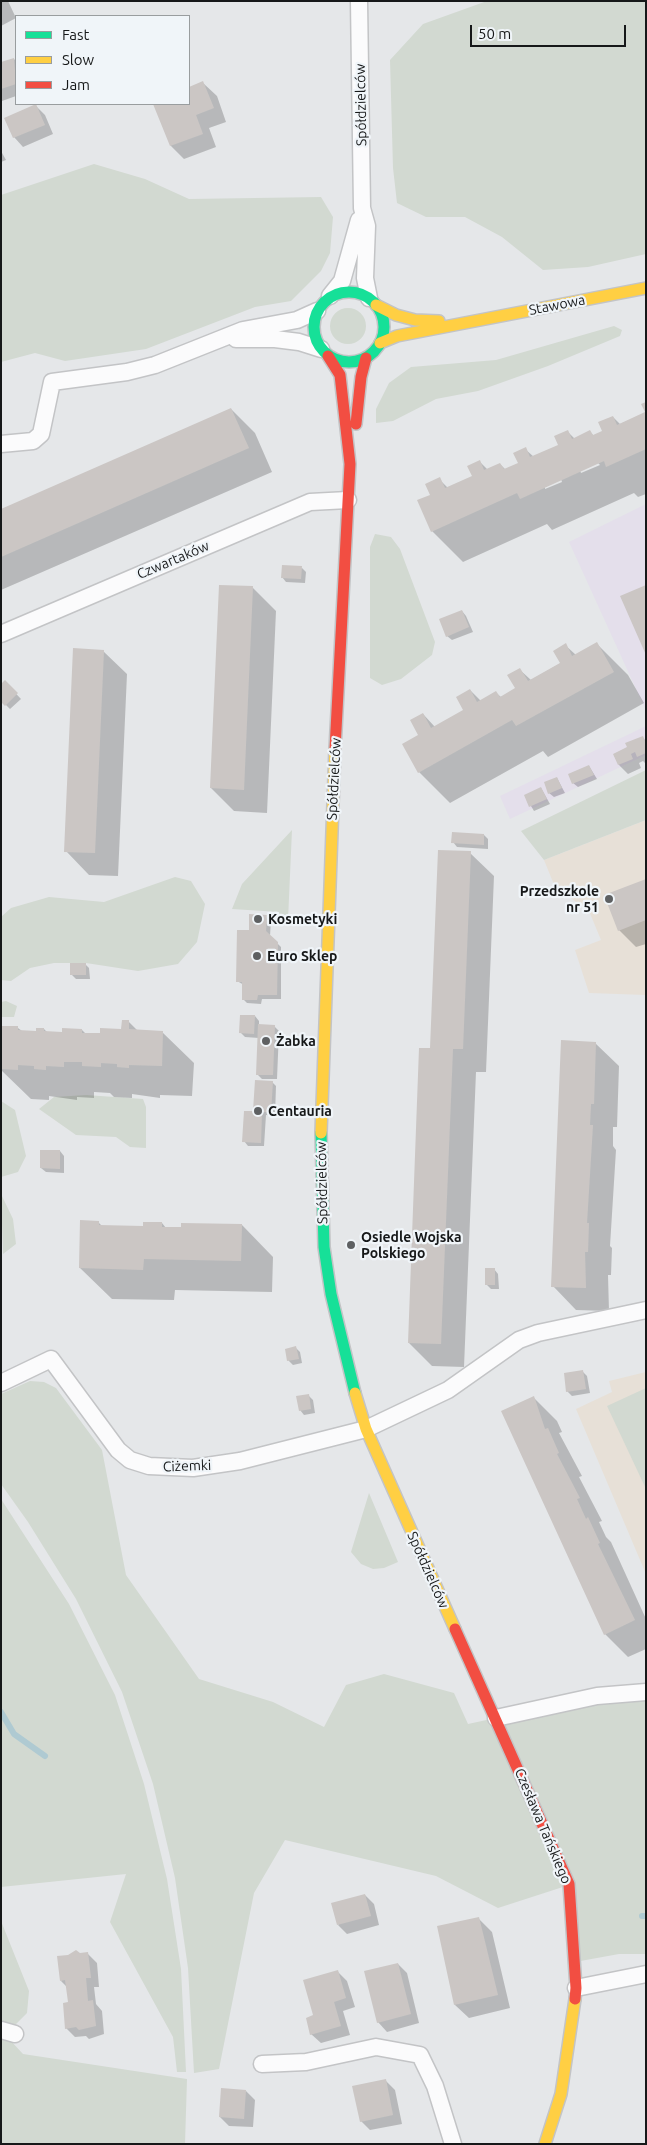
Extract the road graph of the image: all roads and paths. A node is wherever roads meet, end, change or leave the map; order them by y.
1 (359, 1) edge
2 (362, 208) junction
3 (646, 288) edge
4 (330, 296) junction
5 (373, 301) junction
6 (317, 311) junction
7 (468, 322) junction
8 (224, 339) junction
9 (380, 343) junction
10 (324, 353) junction
11 (366, 358) junction
12 (1, 444) edge
13 (350, 464) junction
14 (348, 500) junction
15 (1, 634) edge
16 (646, 1310) edge
17 (1, 1383) edge
18 (366, 1429) junction
19 (646, 1692) edge
20 (496, 1718) junction
21 (646, 1974) edge
22 (576, 1988) junction
23 (262, 2064) dead end
24 (453, 2144) edge
25 (545, 2144) edge

1 - 2 street, Spółdzielców
2 - 4 street, Spółdzielców
2 - 5 street, Spółdzielców
3 - 7 street, Stawowa
4 - 5 street
4 - 6 street
5 - 7 street, Stawowa
5 - 9 street
6 - 8 street
6 - 10 street
7 - 9 street, Stawowa
8 - 10 street
8 - 12 street
9 - 11 street
10 - 11 street
10 - 13 street, Spółdzielców
11 - 13 street, Spółdzielców
13 - 14 street, Spółdzielców
14 - 15 street, Czwartaków
14 - 18 street, Spółdzielców
16 - 18 street, Ciżemki
17 - 18 street, Ciżemki
18 - 20 street, Spółdzielców
19 - 20 street
20 - 22 street, Czesława Tańskiego
21 - 22 street
22 - 25 street, Czesława Tańskiego
23 - 24 street

